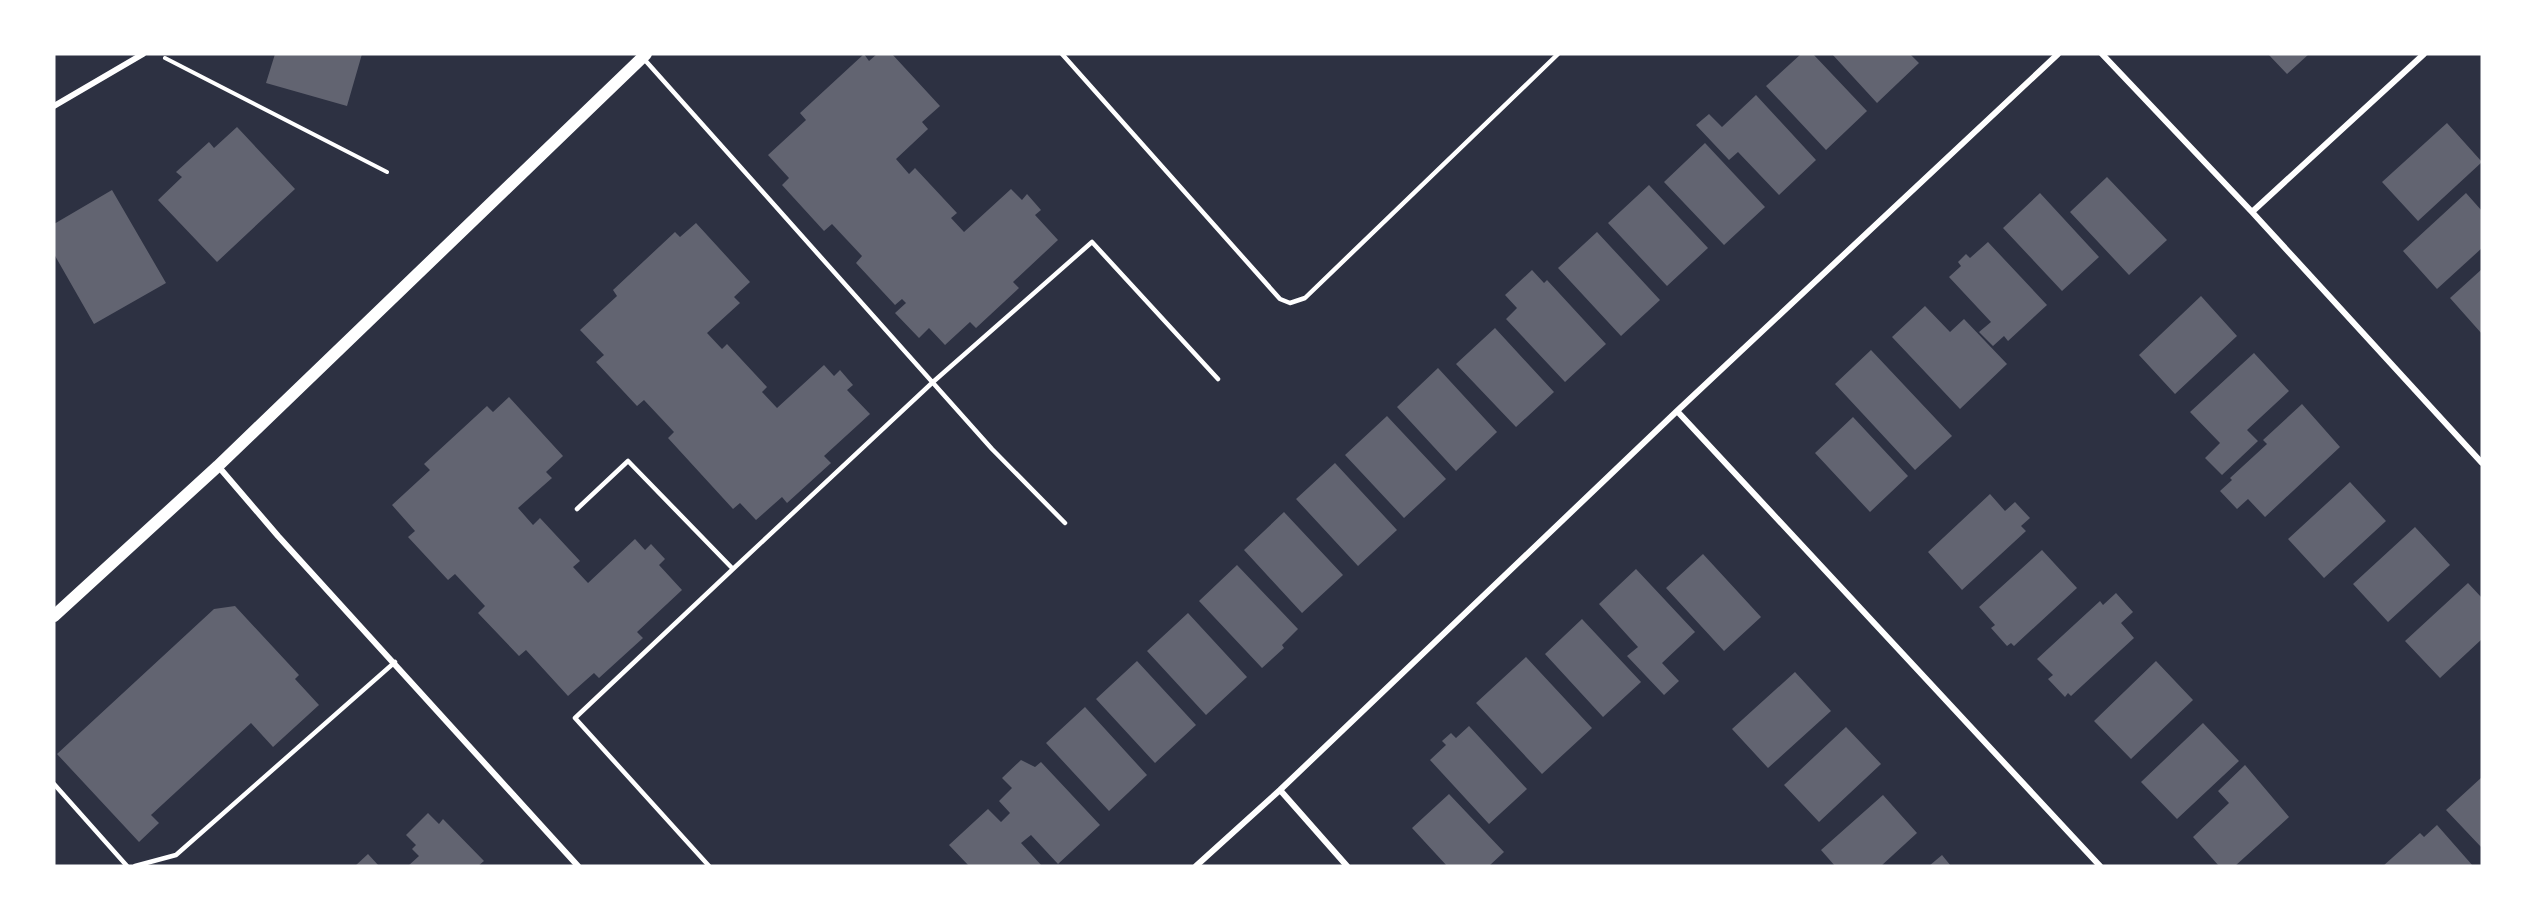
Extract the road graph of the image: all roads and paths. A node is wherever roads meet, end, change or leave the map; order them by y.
1 (143, 54) edge
2 (156, 54) edge
3 (1062, 54) edge
4 (1558, 54) edge
5 (2058, 54) edge
6 (2102, 54) edge
7 (2424, 54) edge
8 (644, 56) edge
9 (54, 106) edge
10 (387, 172) dead end
11 (2252, 212) junction
12 (1218, 379) dead end
13 (933, 382) junction
14 (1677, 411) junction
15 (2482, 463) edge
16 (218, 466) junction
17 (577, 509) dead end
18 (1065, 523) dead end
19 (733, 569) junction
20 (54, 616) edge
21 (395, 663) junction
22 (54, 784) edge
23 (1280, 790) junction
24 (128, 866) edge
25 (135, 866) edge
26 (578, 866) edge
27 (709, 866) edge
28 (1196, 866) edge
29 (1347, 866) edge
30 (2100, 866) edge

1 - 9 street
2 - 10 path
3 - 4 lane
5 - 14 street
6 - 11 street
7 - 11 street
8 - 13 lane
8 - 16 main road
11 - 15 street
12 - 13 lane
13 - 18 lane
13 - 19 lane
14 - 23 street
14 - 30 street
16 - 20 main road
16 - 21 street
17 - 19 lane
19 - 27 lane
21 - 25 lane
21 - 26 street
22 - 24 lane
23 - 28 street
23 - 29 street

